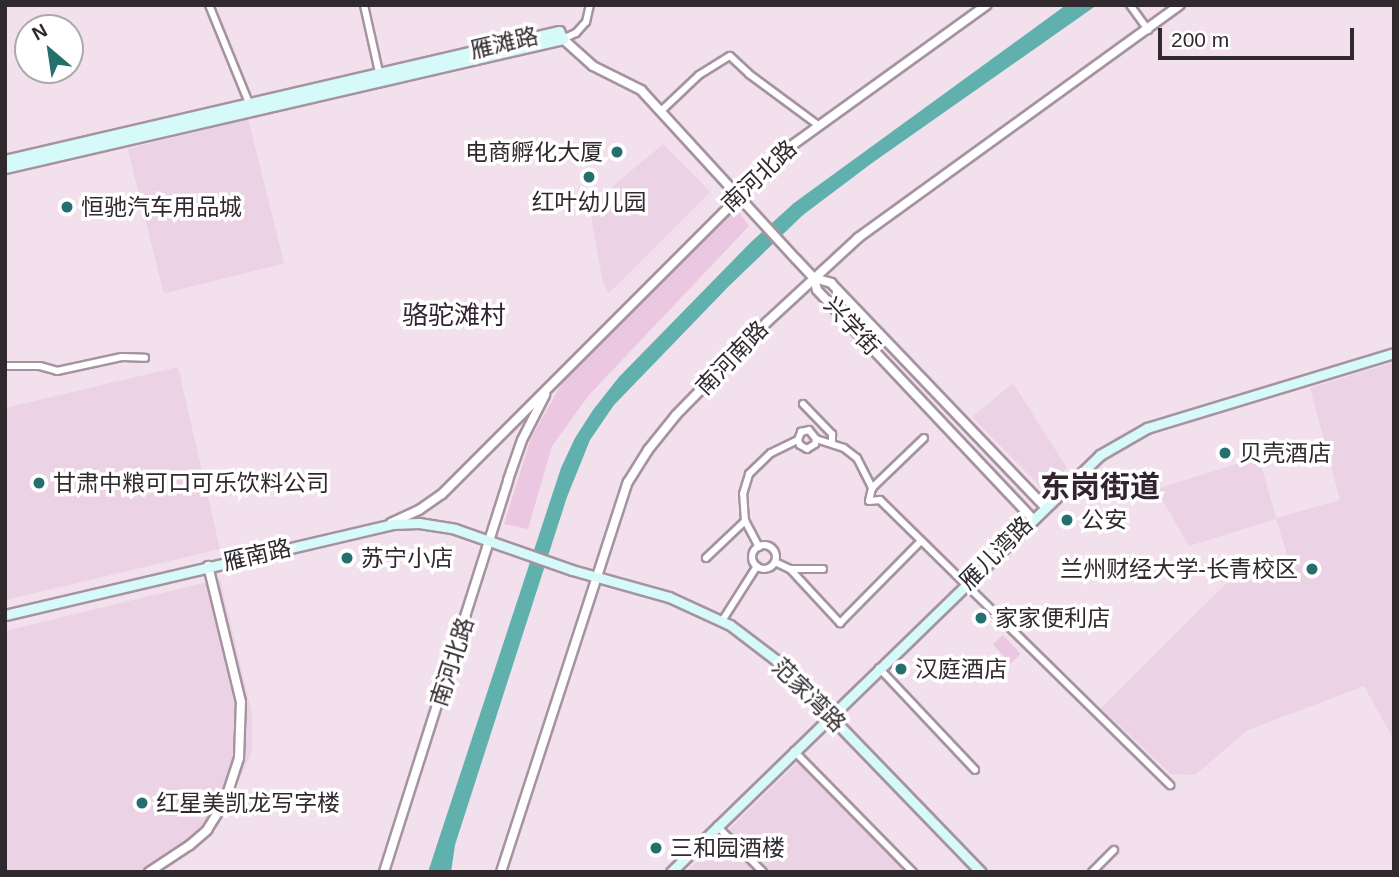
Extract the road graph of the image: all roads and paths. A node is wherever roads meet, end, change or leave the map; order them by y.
1 (209, 5) edge
2 (364, 5) edge
3 (590, 5) edge
4 (987, 5) edge
5 (1130, 5) edge
6 (1180, 5) edge
7 (1147, 30) junction
8 (563, 39) junction
9 (379, 72) junction
10 (249, 103) junction
11 (660, 112) junction
12 (818, 125) junction
13 (5, 160) edge
14 (5, 167) edge
15 (737, 196) junction
16 (814, 278) junction
17 (1394, 353) edge
18 (145, 358) dead end
19 (5, 366) edge
20 (557, 378) junction
21 (803, 404) dead end
22 (924, 438) dead end
23 (816, 439) junction
24 (797, 440) junction
25 (832, 442) junction
26 (872, 488) junction
27 (1044, 506) junction
28 (1032, 517) junction
29 (745, 521) junction
30 (385, 526) junction
31 (920, 542) junction
32 (490, 543) junction
33 (759, 547) junction
34 (706, 558) dead end
35 (775, 562) junction
36 (208, 566) junction
37 (757, 566) junction
38 (790, 569) junction
39 (822, 569) dead end
40 (572, 570) joint
41 (597, 577) junction
42 (966, 584) junction
43 (5, 615) edge
44 (722, 621) junction
45 (879, 668) junction
46 (830, 716) junction
47 (794, 751) junction
48 (975, 770) dead end
49 (1170, 785) dead end
50 (717, 827) junction
51 (1114, 850) dead end
52 (906, 865) junction
53 (149, 872) edge
54 (384, 872) edge
55 (501, 872) edge
56 (671, 872) edge
57 (763, 872) edge
58 (899, 872) edge
59 (913, 872) edge
60 (981, 872) edge
61 (1092, 872) edge

1 - 10 street
2 - 9 street
3 - 8 street
4 - 12 street, 南河北路
5 - 7 street
6 - 7 street, 南河南路
7 - 16 street, 南河南路
8 - 9 main road, 雁滩路
8 - 11 street
8 - 14 main road, 雁滩路
9 - 10 main road, 雁滩路
10 - 13 main road, 雁滩路
11 - 12 street
11 - 15 street
12 - 15 street, 南河北路
15 - 16 street
15 - 20 street, 南河北路
16 - 27 street, 兴学街
16 - 28 street, 兴学街
16 - 41 street, 南河南路
17 - 27 main road, 雁儿湾路
18 - 19 street
20 - 30 street, 南河北路
20 - 32 street, 南河北路
21 - 25 street
22 - 26 street
23 - 24 street
23 - 24 street
23 - 25 street
24 - 29 street
25 - 26 street
26 - 31 street
27 - 28 main road, 雁儿湾路
28 - 42 main road, 雁儿湾路
29 - 33 street
29 - 34 street
30 - 32 main road, 雁南路
30 - 36 main road, 雁南路
31 - 38 street
31 - 42 street
32 - 40 main road, 雁南路
32 - 54 street, 南河北路
33 - 35 street
33 - 37 street
35 - 37 street
35 - 38 street
36 - 43 main road, 雁南路
36 - 53 street
37 - 44 street
38 - 39 street
40 - 41 main road, 范家湾路
41 - 44 main road, 范家湾路
41 - 55 street, 南河南路
42 - 45 main road, 雁儿湾路
42 - 49 street
44 - 46 main road, 范家湾路
45 - 46 main road, 雁儿湾路
45 - 48 street
46 - 47 main road, 雁儿湾路
46 - 60 main road, 范家湾路
47 - 50 main road, 雁儿湾路
47 - 52 street
50 - 56 main road, 雁儿湾路
50 - 57 street
51 - 61 street
52 - 58 street
52 - 59 street

